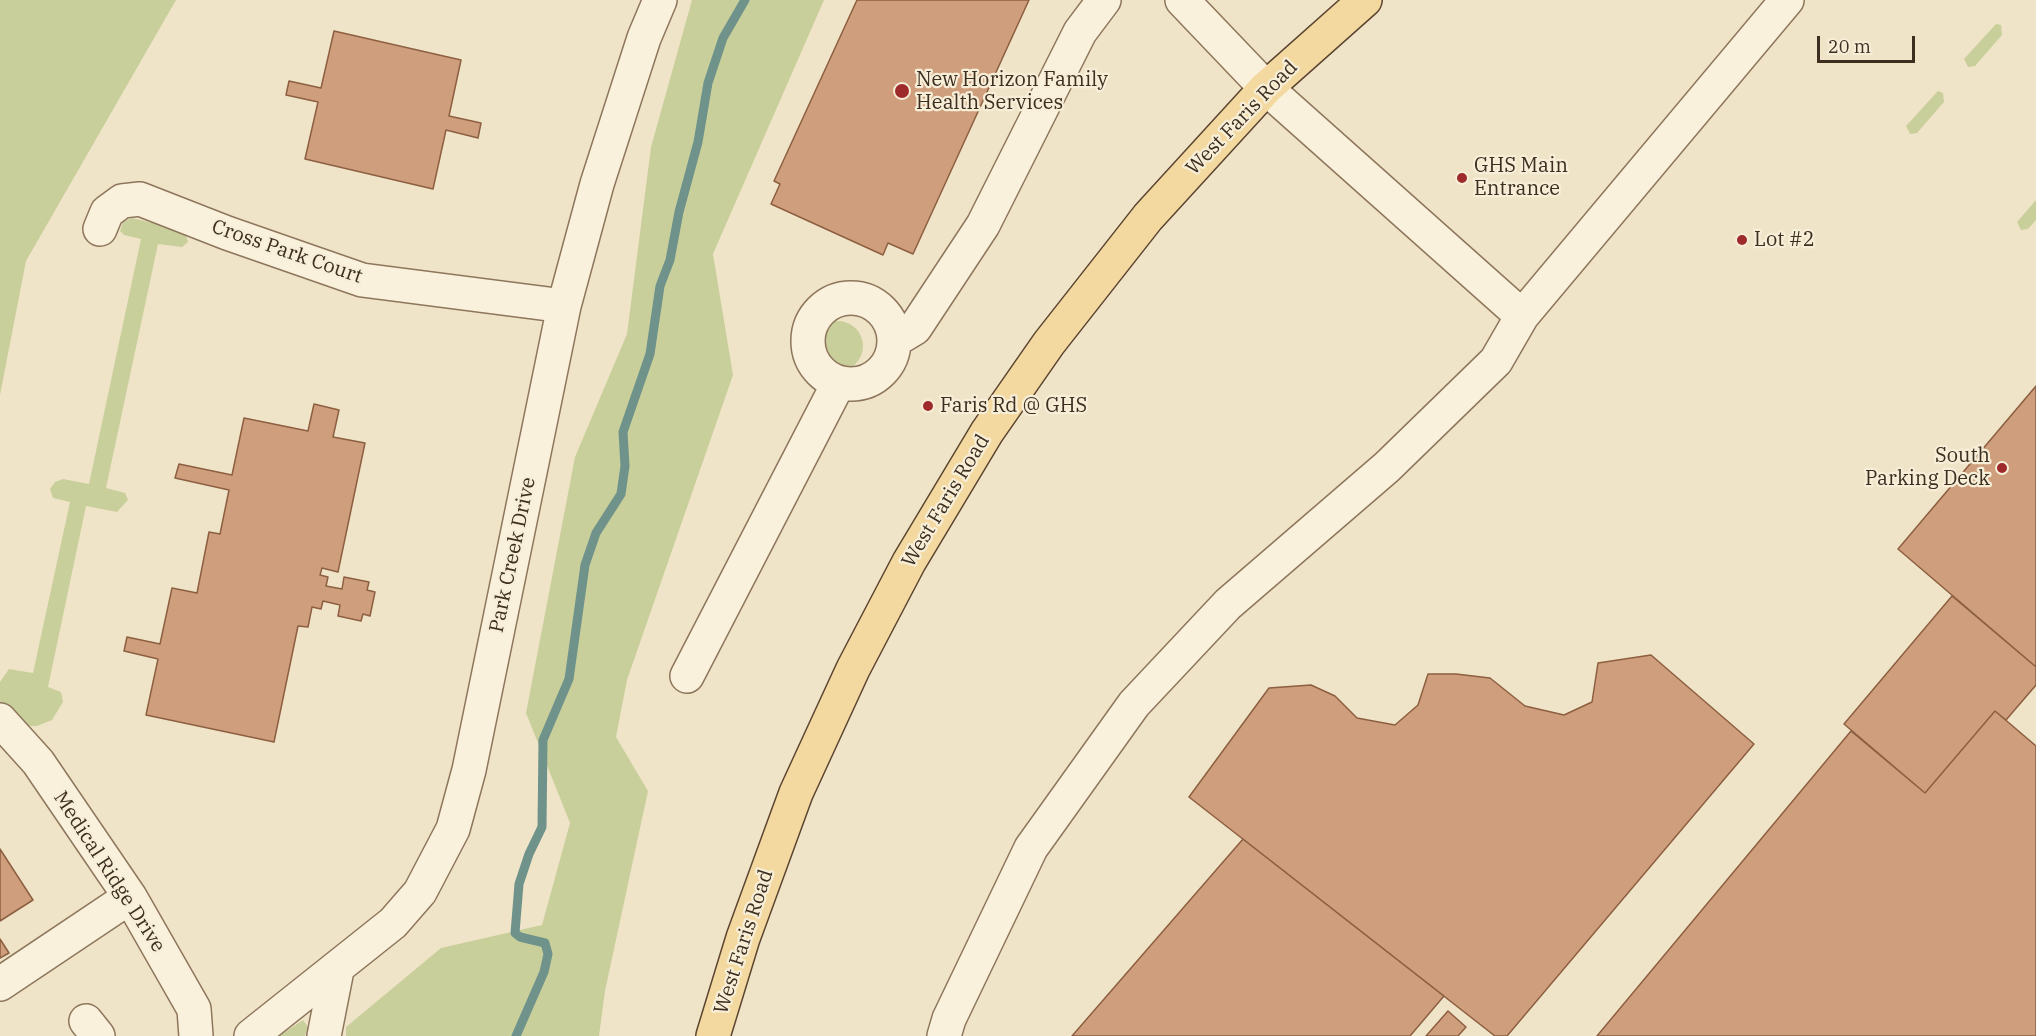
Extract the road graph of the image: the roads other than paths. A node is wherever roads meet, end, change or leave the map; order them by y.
1 (660, 0) edge
2 (1104, 0) edge
3 (1182, 0) edge
4 (1365, 0) edge
5 (1787, 0) edge
6 (1266, 88) junction
7 (100, 229) dead end
8 (564, 306) junction
9 (1522, 316) junction
10 (895, 340) junction
11 (838, 384) junction
12 (687, 676) dead end
13 (0, 720) edge
14 (130, 897) junction
15 (337, 970) junction
16 (0, 984) edge
17 (196, 1036) edge
18 (250, 1036) edge
19 (324, 1036) edge
20 (713, 1036) edge
21 (944, 1036) edge

1 - 8 street, Park Creek Drive
2 - 10 street
3 - 6 street
4 - 6 main road, West Faris Road
5 - 9 street
6 - 9 street
6 - 20 main road, West Faris Road
7 - 8 street, Cross Park Court
8 - 15 street, Park Creek Drive
9 - 21 street
10 - 11 street
10 - 11 street
11 - 12 street
13 - 14 street, Medical Ridge Drive
14 - 16 street
14 - 17 street, Medical Ridge Drive
15 - 18 street, Park Creek Drive
15 - 19 street

